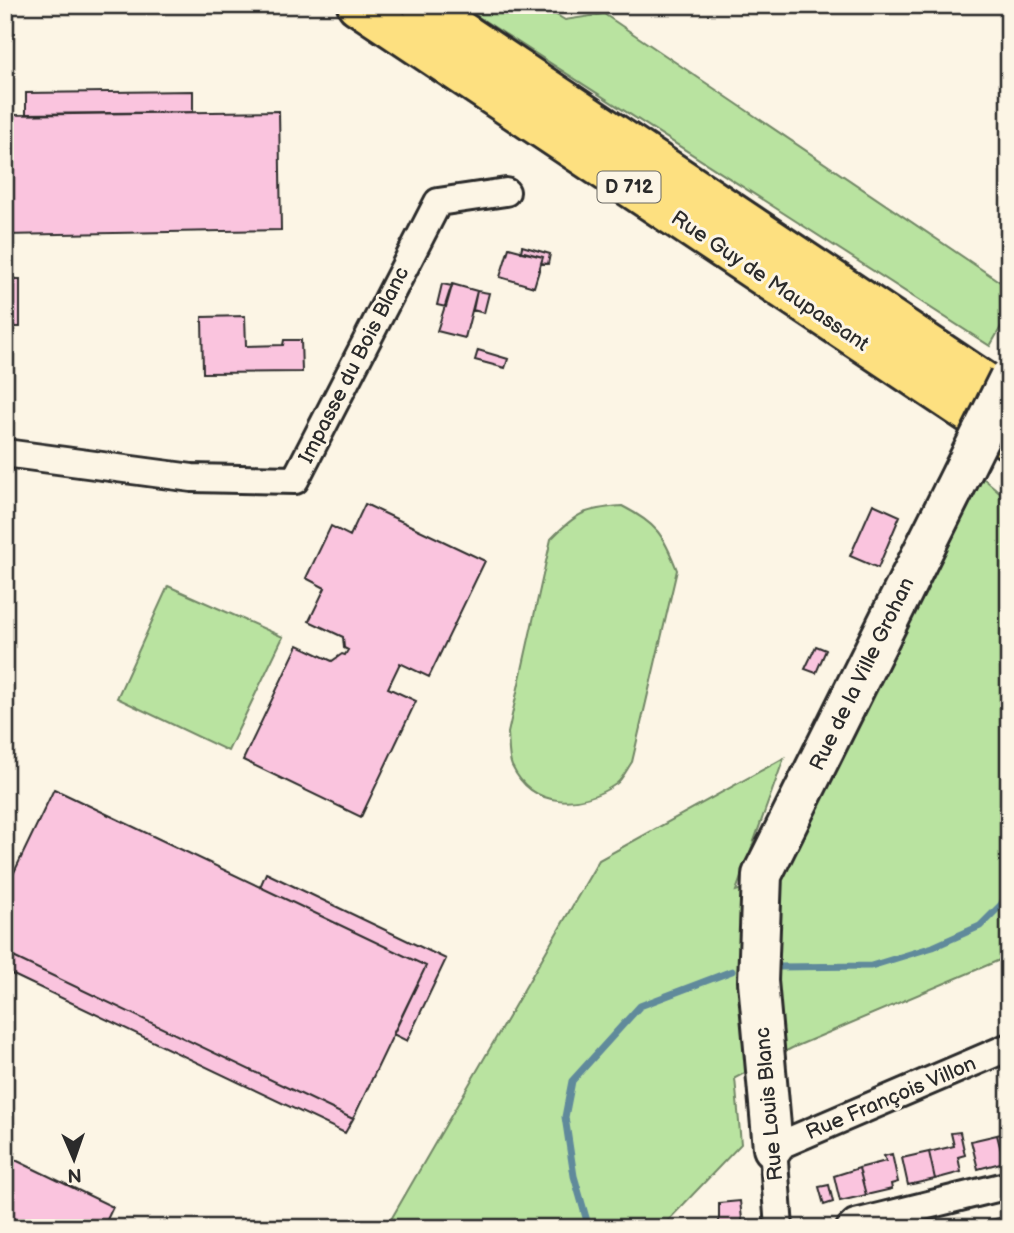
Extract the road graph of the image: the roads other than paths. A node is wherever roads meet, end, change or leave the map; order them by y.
1 (357, 5) edge
2 (422, 5) edge
3 (506, 192) dead end
4 (837, 283) junction
5 (901, 368) junction
6 (1009, 377) edge
7 (1009, 398) edge
8 (1009, 440) edge
9 (5, 453) edge
10 (1009, 464) edge
11 (758, 981) joint
12 (1009, 1048) edge
13 (773, 1148) junction
14 (1009, 1185) edge
15 (779, 1228) edge
16 (850, 1228) edge

1 - 5 main road, Rue Guy de Maupassant / D 712
2 - 4 main road, Rue Guy de Maupassant / D 712
3 - 9 street, Impasse du Bois Blanc
4 - 6 main road
4 - 7 main road, Rue Guy de Maupassant / D 712
5 - 8 main road, Rue Guy de Maupassant / D 712
5 - 10 main road
6 - 11 street, Rue de la Ville Grohan, bridge
11 - 13 street, Rue Louis Blanc
12 - 13 street, Rue François Villon
13 - 15 street, Rue Louis Blanc
14 - 16 street

